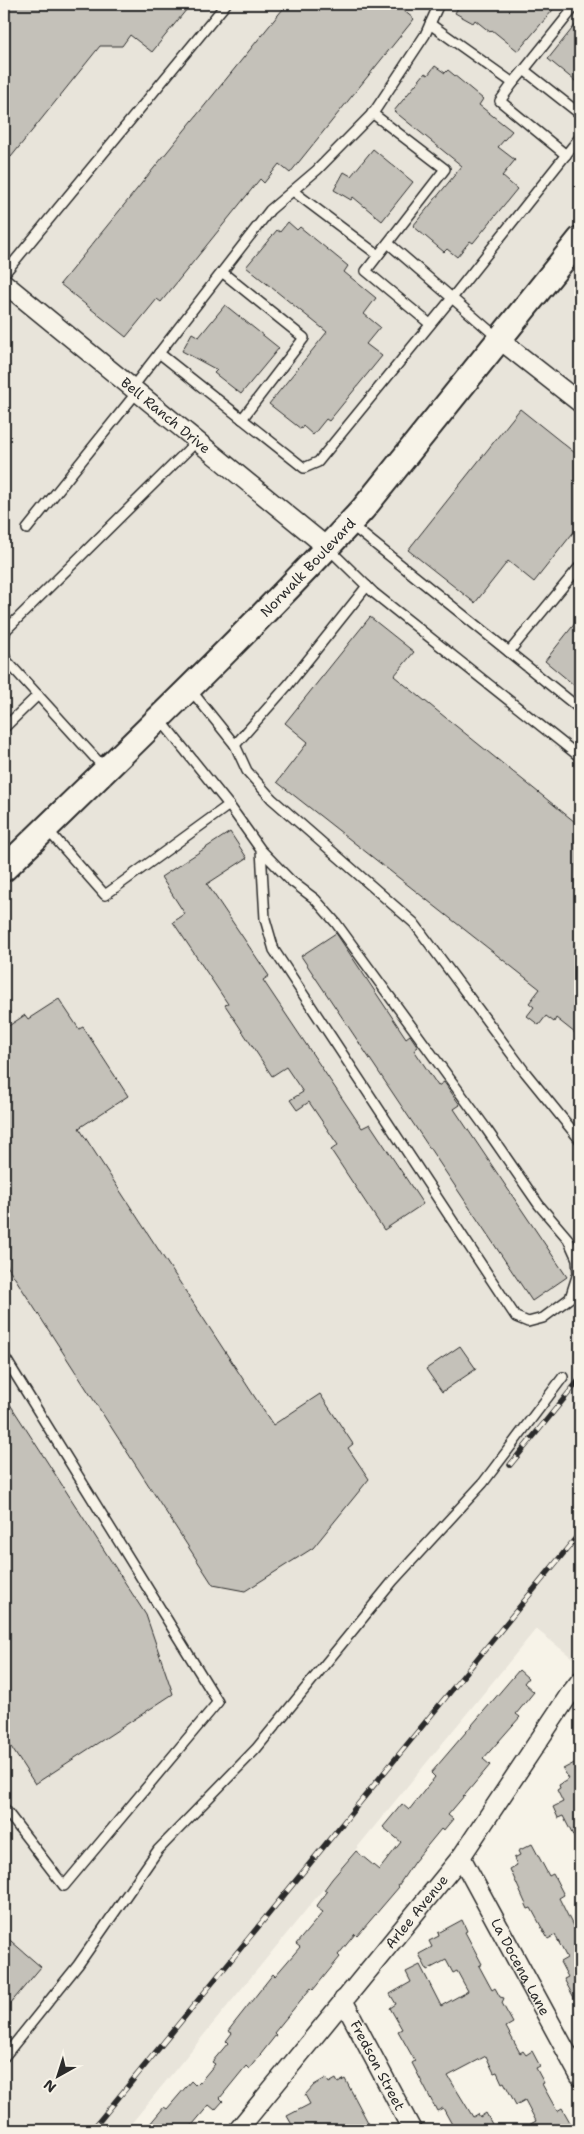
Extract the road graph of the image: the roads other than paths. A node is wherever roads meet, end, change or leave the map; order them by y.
1 (226, 4) edge
2 (439, 4) edge
3 (577, 4) edge
4 (430, 24) junction
5 (524, 70) junction
6 (513, 83) junction
7 (372, 113) junction
8 (580, 114) edge
9 (580, 140) edge
10 (566, 155) junction
11 (293, 191) junction
12 (580, 239) edge
13 (388, 243) junction
14 (378, 255) junction
15 (222, 272) junction
16 (4, 274) edge
17 (4, 283) edge
18 (452, 298) junction
19 (430, 324) junction
20 (500, 340) junction
21 (159, 353) junction
22 (135, 390) junction
23 (580, 403) edge
24 (242, 419) junction
25 (198, 441) junction
26 (350, 524) junction
27 (26, 529) dead end
28 (328, 548) junction
29 (580, 566) edge
30 (367, 586) junction
31 (4, 637) edge
32 (509, 652) junction
33 (4, 653) edge
34 (190, 689) junction
35 (38, 695) junction
36 (580, 710) edge
37 (159, 718) junction
38 (4, 728) edge
39 (235, 745) junction
40 (580, 756) edge
41 (106, 770) junction
42 (229, 806) junction
43 (46, 828) junction
44 (261, 850) junction
45 (4, 869) edge
46 (580, 1140) edge
47 (4, 1356) edge
48 (563, 1377) dead end
49 (577, 1693) edge
50 (4, 1808) edge
51 (461, 1857) junction
52 (343, 2000) junction
53 (4, 2057) edge
54 (580, 2077) edge
55 (238, 2130) edge
56 (412, 2130) edge

1 - 16 lane
2 - 4 lane
3 - 5 lane
4 - 6 lane
4 - 7 lane
5 - 6 lane
5 - 8 lane
6 - 10 lane
7 - 11 lane
7 - 13 lane
9 - 10 lane
10 - 18 lane
11 - 14 lane
11 - 15 lane
12 - 20 main road, Norwalk Boulevard
13 - 14 lane
13 - 18 lane
14 - 19 lane
15 - 21 lane
15 - 24 lane
17 - 22 street, Bell Ranch Drive
18 - 19 lane
18 - 20 lane
19 - 24 lane
20 - 23 street
20 - 26 main road, Norwalk Boulevard
21 - 22 lane
21 - 24 lane
22 - 25 street, Bell Ranch Drive
22 - 27 lane
25 - 28 street, Bell Ranch Drive
25 - 31 lane
26 - 28 main road, Norwalk Boulevard
26 - 32 lane
28 - 30 lane
28 - 34 main road, Norwalk Boulevard
29 - 32 lane
30 - 39 lane
30 - 40 lane
32 - 36 lane
33 - 35 lane
34 - 37 main road, Norwalk Boulevard
34 - 39 lane
35 - 38 lane
35 - 41 lane
37 - 41 main road, Norwalk Boulevard
37 - 42 lane
39 - 46 lane
41 - 43 main road, Norwalk Boulevard
42 - 43 lane
42 - 44 lane
43 - 45 main road, Norwalk Boulevard
44 - 44 lane
47 - 50 lane
48 - 53 lane
49 - 51 street, Arlee Avenue
51 - 52 street, Arlee Avenue
51 - 54 street, La Docena Lane
52 - 55 street, Arlee Avenue
52 - 56 street, Fredson Street

